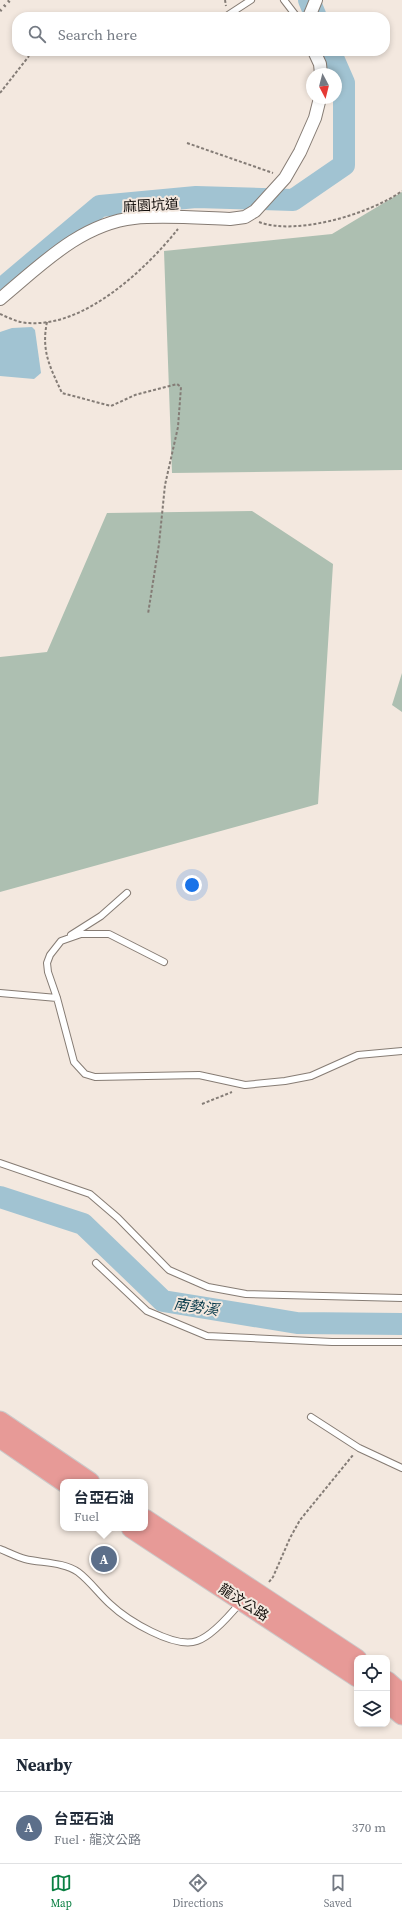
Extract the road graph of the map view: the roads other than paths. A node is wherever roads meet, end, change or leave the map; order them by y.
1 (251, 0) edge
2 (284, 0) edge
3 (316, 0) edge
4 (233, 12) edge
5 (293, 12) edge
6 (311, 12) edge
7 (316, 56) edge
8 (320, 68) edge
9 (318, 104) edge
10 (0, 299) edge
11 (127, 893) dead end
12 (61, 941) junction
13 (164, 962) dead end
14 (0, 993) edge
15 (58, 998) junction
16 (402, 1051) edge
17 (0, 1163) edge
18 (96, 1263) dead end
19 (402, 1298) edge
20 (402, 1342) edge
21 (311, 1417) dead end
22 (0, 1420) edge
23 (0, 1438) edge
24 (402, 1468) edge
25 (60, 1479) edge
26 (86, 1479) edge
27 (148, 1521) edge
28 (136, 1531) edge
29 (0, 1548) edge
30 (250, 1597) junction
31 (354, 1657) edge
32 (354, 1675) edge
33 (390, 1684) edge
34 (402, 1694) edge
35 (390, 1705) edge
36 (402, 1716) edge

1 - 4 lane
2 - 5 lane
3 - 6 street
7 - 8 street
9 - 10 street, 麻園坑道
11 - 12 lane
12 - 13 lane
12 - 15 lane
14 - 15 lane
15 - 16 lane
17 - 19 lane
18 - 20 lane
21 - 24 lane
22 - 26 main road
23 - 25 main road
27 - 30 main road, 龍汶公路
28 - 30 main road, 龍汶公路
29 - 30 lane
30 - 31 main road, 龍汶公路
30 - 32 main road, 龍汶公路
33 - 34 main road
35 - 36 main road

